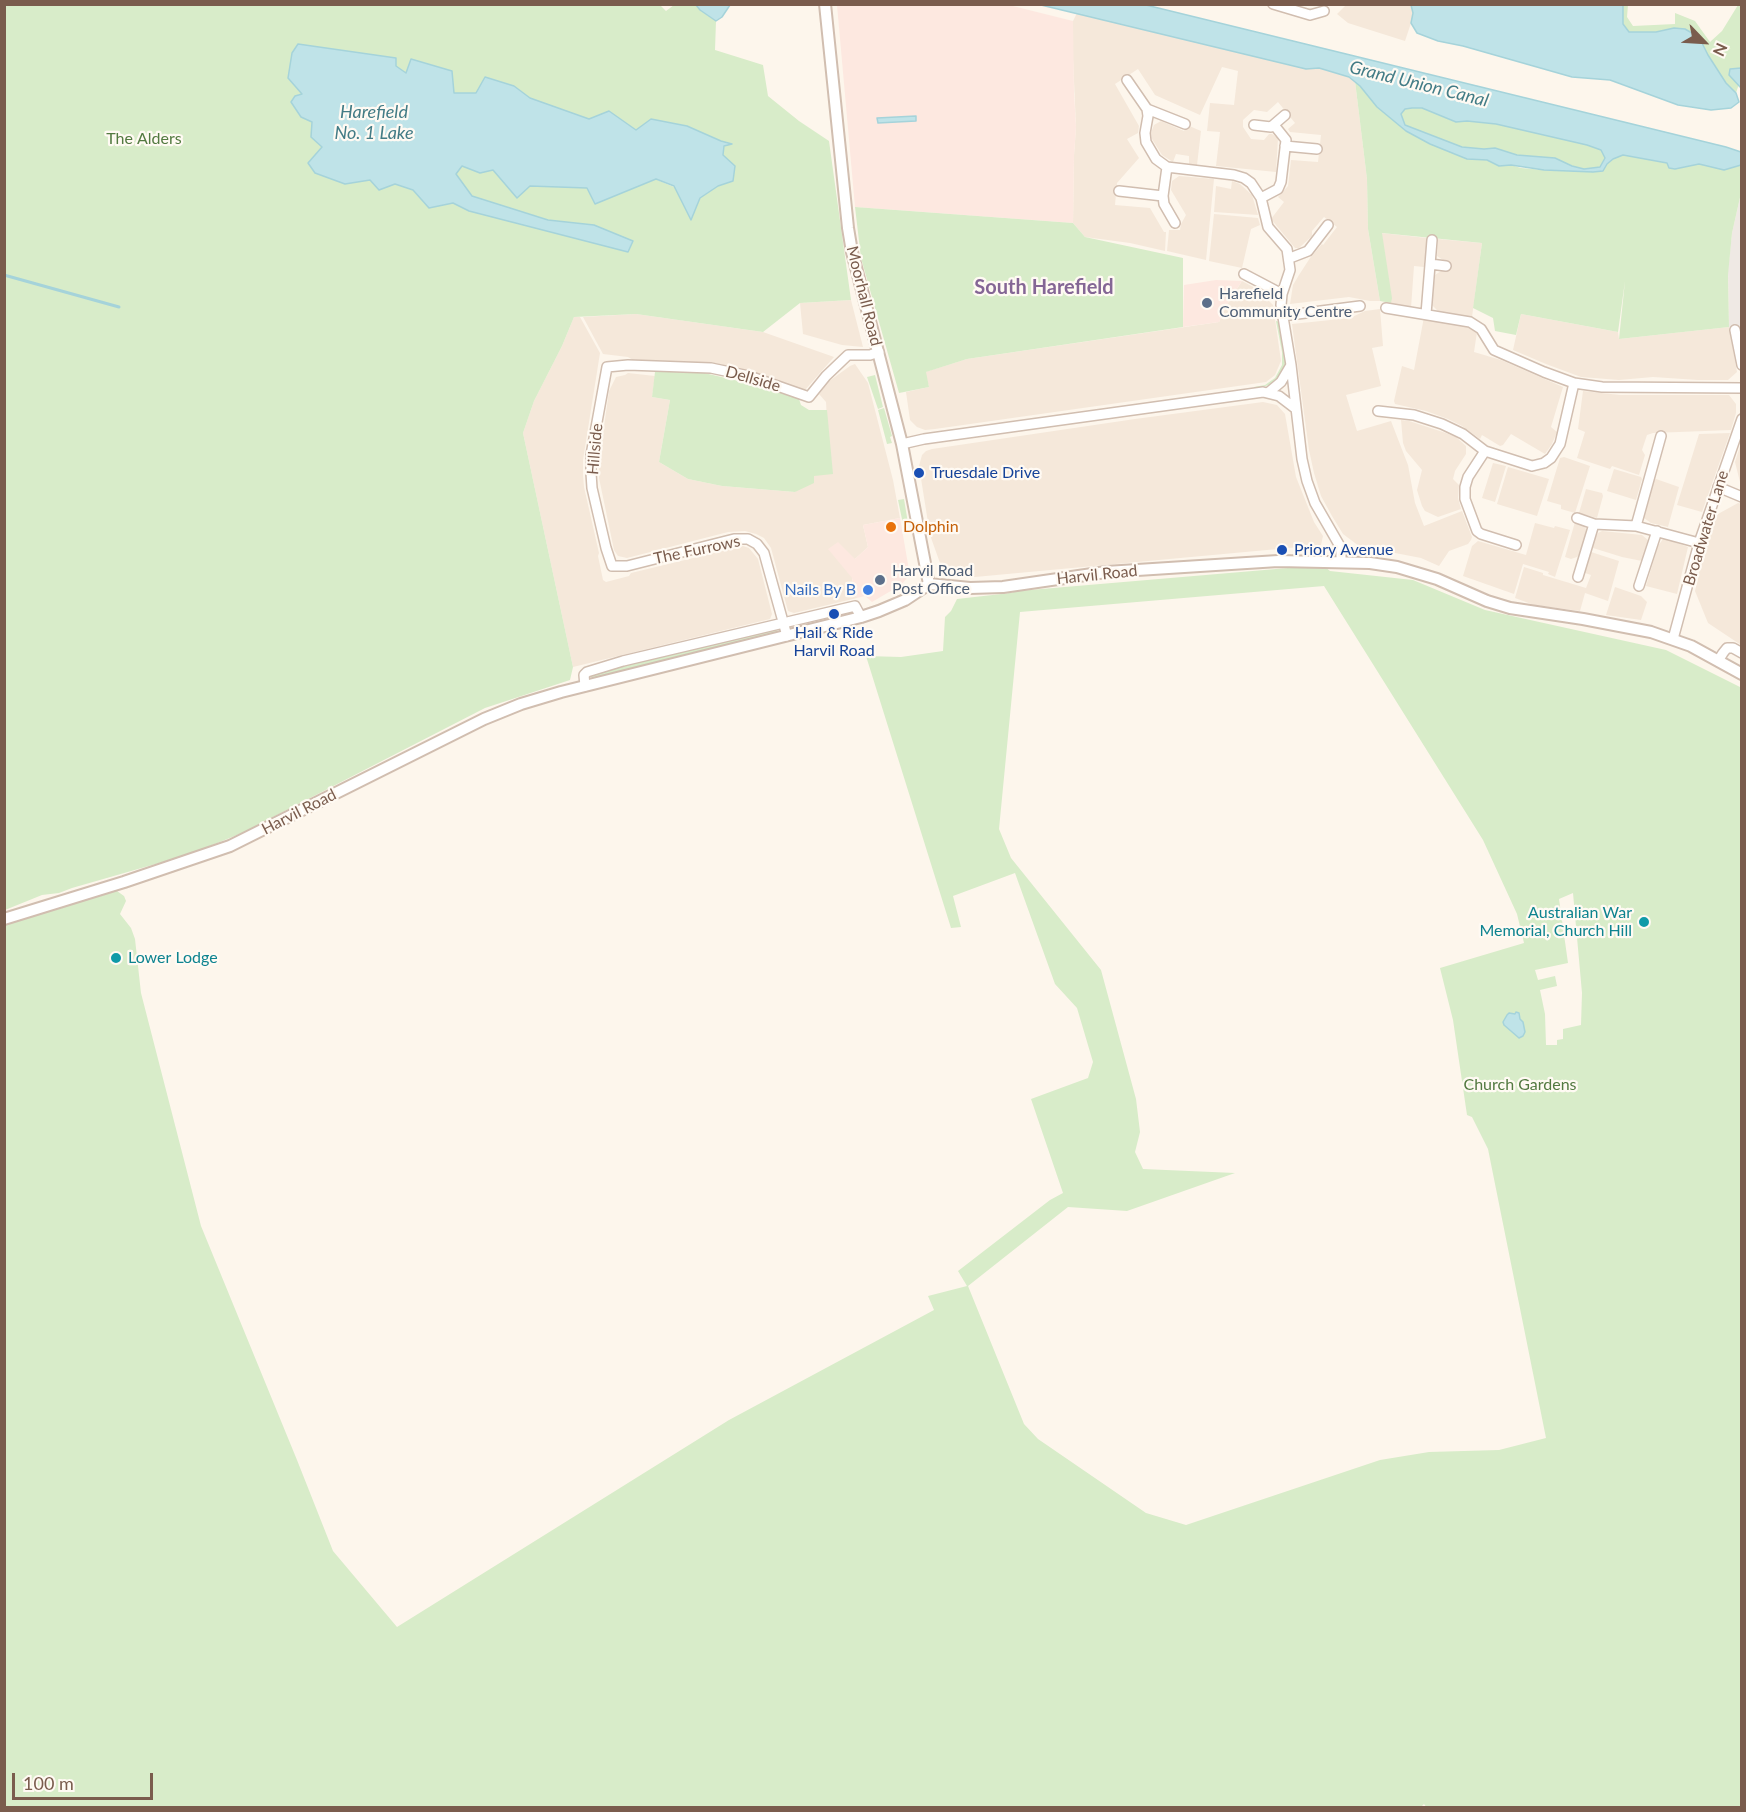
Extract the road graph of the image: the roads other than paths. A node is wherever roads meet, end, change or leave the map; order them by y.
1 (825, 4) edge
2 (1273, 4) edge
3 (1324, 11) dead end
4 (1127, 80) dead end
5 (1147, 110) junction
6 (1285, 115) dead end
7 (1185, 124) dead end
8 (1254, 125) dead end
9 (1274, 125) junction
10 (1285, 146) junction
11 (1317, 149) dead end
12 (1167, 167) junction
13 (1119, 191) dead end
14 (1163, 196) junction
15 (1261, 198) junction
16 (1175, 223) dead end
17 (1328, 225) dead end
18 (1432, 240) dead end
19 (1290, 258) junction
20 (1430, 264) junction
21 (1446, 266) dead end
22 (1244, 274) dead end
23 (1282, 294) junction
24 (1360, 306) dead end
25 (1386, 308) dead end
26 (1426, 314) junction
27 (1282, 316) junction
28 (1735, 330) dead end
29 (879, 352) junction
30 (1291, 365) junction
31 (1742, 365) edge
32 (608, 367) joint
33 (1574, 383) junction
34 (1742, 388) edge
35 (1269, 392) junction
36 (1296, 409) junction
37 (1378, 411) dead end
38 (1742, 419) edge
39 (1661, 436) dead end
40 (902, 444) junction
41 (1485, 451) junction
42 (1718, 488) junction
43 (1742, 497) edge
44 (1577, 518) dead end
45 (1594, 524) junction
46 (1635, 526) junction
47 (1657, 531) junction
48 (1699, 543) junction
49 (1516, 545) dead end
50 (1341, 561) junction
51 (612, 566) joint
52 (1578, 577) dead end
53 (929, 584) junction
54 (1640, 586) dead end
55 (861, 617) junction
56 (783, 624) junction
57 (787, 636) junction
58 (1673, 639) junction
59 (1742, 653) edge
60 (1718, 661) junction
61 (1742, 674) edge
62 (585, 686) junction
63 (4, 919) edge

1 - 29 street, Moorhall Road
2 - 3 street
4 - 5 street
5 - 7 street
5 - 12 street
6 - 9 street
8 - 9 street
9 - 10 street
10 - 11 street
10 - 15 street
12 - 14 street
12 - 15 street
13 - 14 street
14 - 16 street
15 - 19 street
17 - 19 street
18 - 20 street
19 - 23 street
20 - 21 street
20 - 26 street
22 - 23 street
23 - 27 street
24 - 27 street
25 - 26 street
26 - 33 street
27 - 30 street
28 - 31 street
29 - 32 street, Dellside
29 - 40 street, Moorhall Road
30 - 35 street
30 - 36 street
32 - 51 street, Hillside
33 - 34 street
33 - 41 street
35 - 36 street
35 - 40 street
36 - 50 street
37 - 41 street
38 - 42 street, Broadwater Lane
39 - 46 street
40 - 53 street, Moorhall Road
41 - 49 street
42 - 43 street
42 - 48 street, Broadwater Lane
44 - 45 street
45 - 46 street
45 - 52 street
46 - 47 street
47 - 48 street
47 - 54 street
48 - 58 street, Broadwater Lane
50 - 53 street, Harvil Road
50 - 58 street, Harvil Road
51 - 56 street, The Furrows
53 - 55 street, Harvil Road
55 - 56 street
55 - 57 street, Harvil Road
56 - 57 street, The Furrows
56 - 62 street
57 - 62 street, Harvil Road
58 - 60 street, Harvil Road
59 - 60 street
60 - 61 street, Harvil Road
62 - 63 street, Harvil Road

